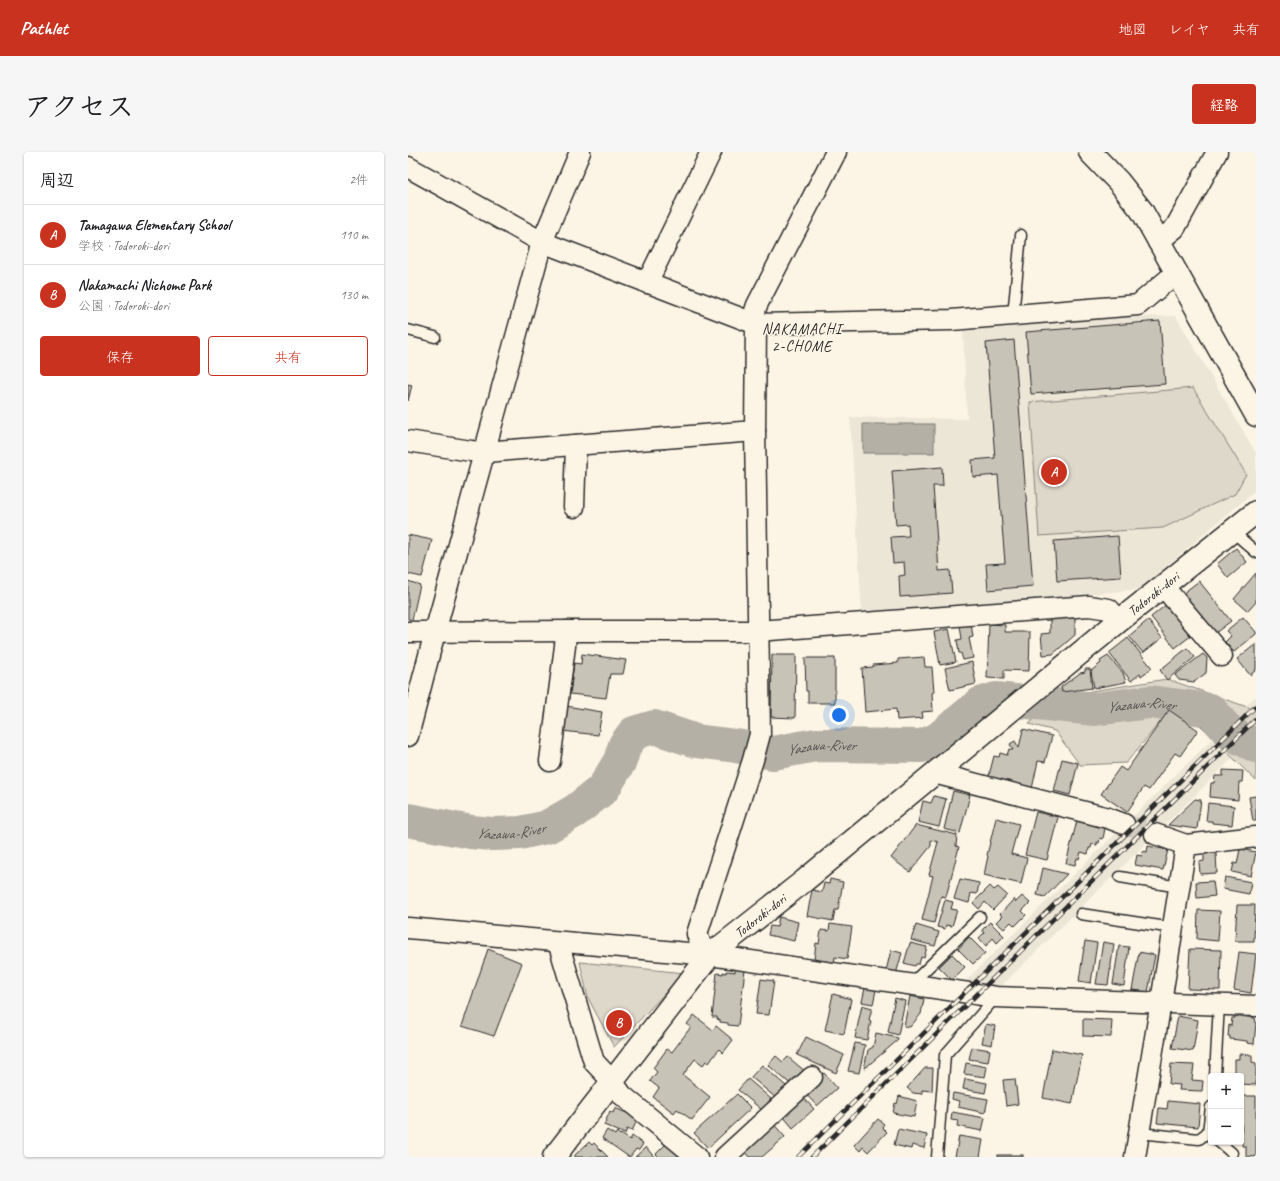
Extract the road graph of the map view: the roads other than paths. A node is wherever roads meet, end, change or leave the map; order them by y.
1 (580, 152) edge
2 (712, 152) edge
3 (836, 152) edge
4 (1090, 152) edge
5 (1217, 152) edge
6 (408, 167) edge
7 (1021, 235) dead end
8 (542, 242) junction
9 (1158, 242) junction
10 (1177, 272) junction
11 (647, 283) junction
12 (1013, 316) junction
13 (756, 324) junction
14 (408, 330) edge
15 (435, 337) dead end
16 (1256, 416) edge
17 (755, 431) junction
18 (408, 441) edge
19 (576, 445) junction
20 (484, 452) junction
21 (574, 507) dead end
22 (1256, 512) edge
23 (1232, 530) junction
24 (1256, 552) edge
25 (1163, 586) junction
26 (1119, 621) junction
27 (566, 631) junction
28 (757, 631) junction
29 (408, 632) edge
30 (435, 632) junction
31 (1222, 656) dead end
32 (408, 736) edge
33 (550, 761) dead end
34 (934, 773) junction
35 (1124, 824) tunnel mouth
36 (1155, 834) tunnel mouth
37 (1256, 837) edge
38 (1186, 845) junction
39 (1120, 877) dead end
40 (1179, 887) junction
41 (1081, 914) dead end
42 (980, 917) dead end
43 (408, 928) edge
44 (1173, 928) junction
45 (558, 942) junction
46 (710, 955) junction
47 (910, 985) junction
48 (996, 997) junction
49 (1161, 1002) junction
50 (1219, 1004) junction
51 (1256, 1006) edge
52 (1215, 1073) edge
53 (812, 1077) dead end
54 (612, 1082) junction
55 (1139, 1133) junction
56 (1208, 1134) edge
57 (1223, 1145) edge
58 (1232, 1153) dead end
59 (554, 1157) edge
60 (697, 1157) edge
61 (725, 1157) edge
62 (937, 1157) edge
63 (1135, 1157) edge

1 - 8 street
2 - 11 street
3 - 13 street
4 - 9 street
5 - 9 street
6 - 8 street
7 - 12 lane
8 - 11 street
8 - 20 street
9 - 10 street
10 - 12 street
10 - 16 street
11 - 13 street
12 - 13 street
13 - 17 street
14 - 15 lane
17 - 19 street
17 - 28 street
18 - 20 street
19 - 20 street
19 - 21 street
20 - 30 street
22 - 23 street, Todoroki-dori
23 - 24 lane
23 - 25 street, Todoroki-dori
25 - 26 street, Todoroki-dori
25 - 31 street
26 - 28 street
26 - 34 street, Todoroki-dori
27 - 28 street
27 - 30 street
27 - 33 street
28 - 46 street
29 - 30 street
30 - 32 street
34 - 35 street
34 - 46 street, Todoroki-dori
36 - 38 street
37 - 38 street
38 - 40 street
39 - 40 lane
40 - 44 street
41 - 44 lane
42 - 47 lane
43 - 45 street
44 - 49 street
45 - 46 street
45 - 54 street
46 - 47 street
46 - 54 street, Todoroki-dori
47 - 48 street
48 - 49 street
48 - 62 lane
49 - 50 street
49 - 55 street
50 - 51 street
50 - 52 lane
53 - 61 street
54 - 59 street, Todoroki-dori
54 - 60 street
55 - 56 lane
55 - 63 street
57 - 58 lane

